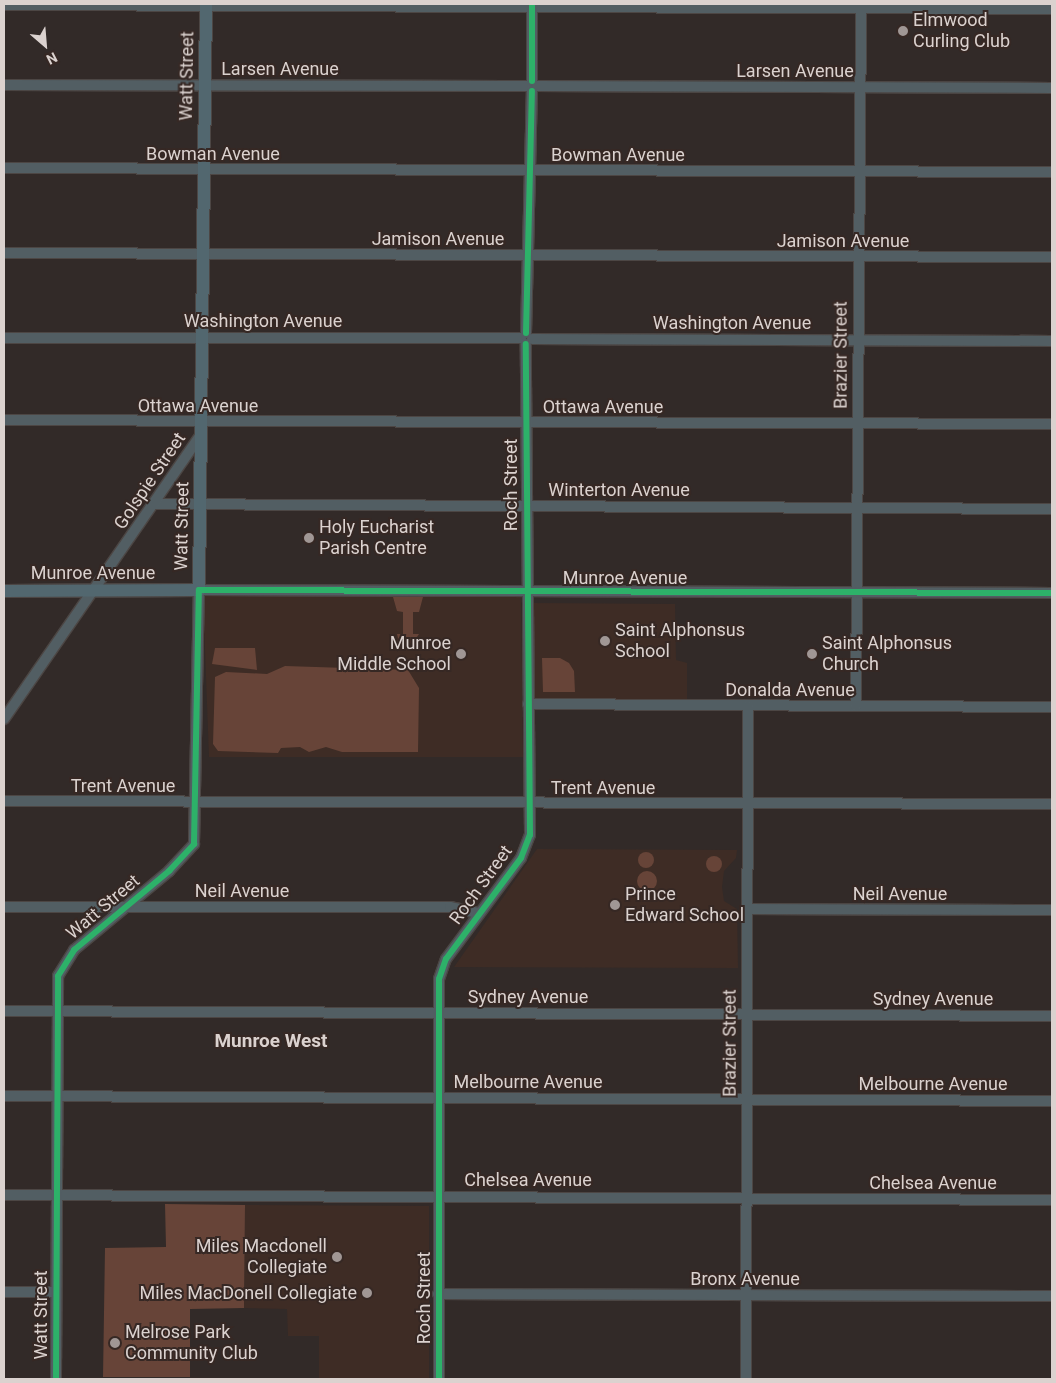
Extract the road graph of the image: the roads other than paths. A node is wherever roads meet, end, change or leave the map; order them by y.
1 (4, 5) edge
2 (206, 5) edge
3 (532, 5) edge
4 (861, 6) edge
5 (1052, 9) edge
6 (4, 85) edge
7 (204, 85) junction
8 (532, 86) junction
9 (861, 88) junction
10 (1052, 88) edge
11 (4, 168) edge
12 (204, 169) junction
13 (531, 170) junction
14 (859, 171) junction
15 (1052, 172) edge
16 (4, 253) edge
17 (203, 254) junction
18 (526, 255) junction
19 (858, 256) junction
20 (1052, 257) edge
21 (202, 337) junction
22 (4, 338) edge
23 (526, 338) junction
24 (857, 340) junction
25 (1052, 341) edge
26 (4, 420) edge
27 (526, 422) junction
28 (857, 423) junction
29 (1052, 424) edge
30 (201, 426) junction
31 (155, 504) junction
32 (200, 506) junction
33 (526, 506) junction
34 (856, 508) junction
35 (1052, 509) edge
36 (199, 590) junction
37 (4, 591) edge
38 (94, 591) junction
39 (526, 593) junction
40 (857, 594) junction
41 (1052, 594) edge
42 (528, 704) junction
43 (748, 706) junction
44 (856, 706) junction
45 (1052, 707) edge
46 (4, 719) edge
47 (4, 801) edge
48 (197, 802) junction
49 (530, 802) junction
50 (747, 803) junction
51 (1052, 804) edge
52 (127, 906) junction
53 (4, 907) edge
54 (747, 909) junction
55 (1052, 910) edge
56 (480, 913) junction
57 (4, 1011) edge
58 (57, 1011) junction
59 (440, 1013) junction
60 (746, 1014) junction
61 (1052, 1016) edge
62 (4, 1096) edge
63 (56, 1097) junction
64 (439, 1098) junction
65 (747, 1099) junction
66 (1052, 1101) edge
67 (4, 1194) edge
68 (56, 1195) junction
69 (440, 1196) junction
70 (746, 1198) junction
71 (1052, 1200) edge
72 (4, 1292) edge
73 (56, 1292) junction
74 (438, 1294) junction
75 (745, 1296) junction
76 (1052, 1296) edge
77 (56, 1379) edge
78 (438, 1379) edge
79 (746, 1379) edge

1 - 2 street
2 - 3 street
2 - 7 main road, Watt Street
3 - 4 street
3 - 8 street, Roch Street
4 - 5 street
4 - 9 street, Brazier Street
6 - 7 street, Larsen Avenue
7 - 8 street, Larsen Avenue
7 - 12 main road, Watt Street
8 - 9 street, Larsen Avenue
8 - 13 street, Roch Street
9 - 10 street, Larsen Avenue
9 - 14 street, Brazier Street
11 - 12 street, Bowman Avenue
12 - 13 street, Bowman Avenue
12 - 17 main road, Watt Street
13 - 14 street, Bowman Avenue
13 - 18 street, Roch Street
14 - 15 street, Bowman Avenue
14 - 19 street, Brazier Street
16 - 17 street, Jamison Avenue
17 - 18 street, Jamison Avenue
17 - 21 main road, Watt Street
18 - 19 street, Jamison Avenue
18 - 23 street, Roch Street
19 - 20 street, Jamison Avenue
19 - 24 street, Brazier Street
21 - 22 street, Washington Avenue
21 - 23 street, Washington Avenue
21 - 30 main road, Watt Street
23 - 24 street, Washington Avenue
23 - 27 street, Roch Street
24 - 25 street, Washington Avenue
24 - 28 street, Brazier Street
26 - 30 street, Ottawa Avenue
27 - 28 street, Ottawa Avenue
27 - 30 street, Ottawa Avenue
27 - 33 street, Roch Street
28 - 29 street, Ottawa Avenue
28 - 34 street, Brazier Street
30 - 31 street, Golspie Street
30 - 32 main road, Watt Street
31 - 32 street, Winterton Avenue
31 - 38 street, Golspie Street
32 - 33 street, Winterton Avenue
32 - 36 main road, Watt Street
33 - 34 street, Winterton Avenue
33 - 39 street, Roch Street
34 - 35 street, Winterton Avenue
34 - 40 street, Brazier Street
36 - 38 main road, Munroe Avenue
36 - 39 street, Munroe Avenue
36 - 48 street, Watt Street
37 - 38 main road, Munroe Avenue
38 - 46 street, Golspie Street
39 - 40 street, Munroe Avenue
39 - 42 street, Roch Street
40 - 41 street, Munroe Avenue
40 - 44 street, Brazier Street
42 - 43 street, Donalda Avenue
42 - 49 street, Roch Street
43 - 44 street, Donalda Avenue
43 - 50 street, Brazier Street
44 - 45 street, Donalda Avenue
47 - 48 street, Trent Avenue
48 - 49 street, Trent Avenue
48 - 52 street, Watt Street
49 - 50 street, Trent Avenue
49 - 56 street, Roch Street
50 - 51 street, Trent Avenue
50 - 54 street, Brazier Street
52 - 53 street, Neil Avenue
52 - 56 street, Neil Avenue
52 - 58 street, Watt Street
54 - 55 street, Neil Avenue
54 - 60 street, Brazier Street
56 - 59 street, Roch Street
57 - 58 street, Sydney Avenue
58 - 59 street, Sydney Avenue
58 - 63 street, Watt Street
59 - 60 street, Sydney Avenue
59 - 64 street, Roch Street
60 - 61 street, Sydney Avenue
60 - 65 street, Brazier Street
62 - 63 street, Melbourne Avenue
63 - 64 street, Melbourne Avenue
63 - 68 street, Watt Street
64 - 65 street, Melbourne Avenue
64 - 69 street, Roch Street
65 - 66 street, Melbourne Avenue
65 - 70 street, Brazier Street
67 - 68 street, Chelsea Avenue
68 - 69 street, Chelsea Avenue
68 - 73 street, Watt Street
69 - 70 street, Chelsea Avenue
69 - 74 street, Roch Street
70 - 71 street, Chelsea Avenue
70 - 75 street, Brazier Street
72 - 73 street
73 - 77 street, Watt Street
74 - 75 street, Bronx Avenue
74 - 78 street, Roch Street
75 - 76 street, Bronx Avenue
75 - 79 street, Brazier Street

